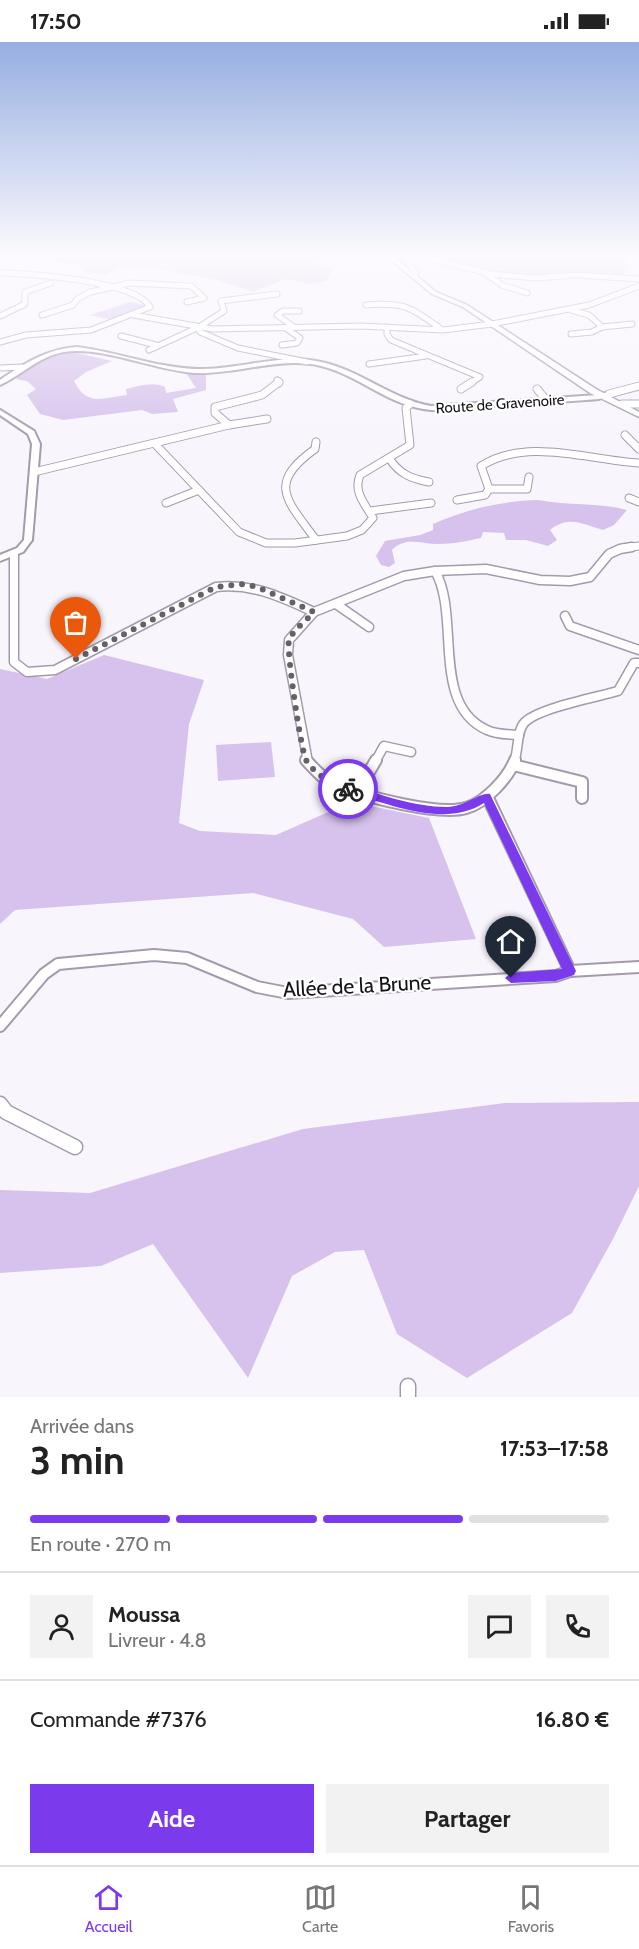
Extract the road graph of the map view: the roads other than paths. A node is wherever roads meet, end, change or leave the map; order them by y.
1 (121, 319) edge
2 (156, 319) edge
3 (211, 319) edge
4 (282, 319) edge
5 (428, 319) edge
6 (484, 319) edge
7 (514, 319) edge
8 (594, 319) edge
9 (492, 324) junction
10 (632, 324) dead end
11 (199, 327) junction
12 (285, 327) junction
13 (294, 327) junction
14 (387, 327) junction
15 (602, 327) junction
16 (443, 330) junction
17 (571, 334) dead end
18 (121, 336) dead end
19 (0, 342) edge
20 (156, 345) junction
21 (282, 345) dead end
22 (149, 350) dead end
23 (427, 356) junction
24 (307, 362) junction
25 (369, 364) dead end
26 (22, 367) junction
27 (0, 368) edge
28 (9, 376) junction
29 (277, 380) dead end
30 (581, 381) junction
31 (0, 383) edge
32 (639, 386) edge
33 (461, 389) dead end
34 (537, 389) dead end
35 (598, 394) junction
36 (547, 401) junction
37 (410, 404) junction
38 (625, 404) junction
39 (639, 404) edge
40 (0, 412) edge
41 (639, 413) edge
42 (267, 419) dead end
43 (229, 425) junction
44 (625, 435) dead end
45 (316, 442) dead end
46 (155, 444) junction
47 (639, 450) edge
48 (389, 458) junction
49 (639, 463) edge
50 (34, 472) junction
51 (529, 477) dead end
52 (429, 482) dead end
53 (489, 489) junction
54 (199, 490) junction
55 (629, 498) dead end
56 (457, 500) dead end
57 (639, 502) edge
58 (166, 504) dead end
59 (431, 504) dead end
60 (369, 511) junction
61 (316, 540) junction
62 (639, 546) edge
63 (14, 554) junction
64 (0, 558) edge
65 (435, 571) junction
66 (336, 604) junction
67 (314, 612) junction
68 (565, 616) dead end
69 (369, 627) dead end
70 (639, 651) edge
71 (636, 663) edge
72 (519, 735) junction
73 (411, 752) dead end
74 (513, 765) junction
75 (357, 791) junction
76 (486, 796) junction
77 (582, 798) dead end
78 (639, 968) edge
79 (570, 971) junction
80 (0, 1026) edge
81 (0, 1104) edge
82 (75, 1147) dead end

1 - 19 street
2 - 11 street
3 - 11 street
4 - 13 street
5 - 16 street
6 - 9 main road
7 - 9 street
8 - 15 street
9 - 16 street
9 - 30 main road
10 - 15 street
11 - 12 street
11 - 20 street
11 - 24 street
12 - 13 street
12 - 21 street
13 - 14 street
14 - 16 street
14 - 23 street
15 - 17 street
18 - 20 street
20 - 22 street
23 - 25 street
23 - 33 street
24 - 26 street, Route de Gravenoire
24 - 37 street, Route de Gravenoire
26 - 27 street
26 - 28 street, Route de Gravenoire
27 - 28 street
28 - 31 street, Route de Gravenoire
29 - 43 street
30 - 35 main road
30 - 35 main road
32 - 35 street
34 - 36 street
35 - 36 street, Route de Gravenoire
35 - 38 main road
36 - 37 street, Route de Gravenoire
37 - 48 street
38 - 39 street
38 - 41 main road
40 - 50 street
42 - 43 street
43 - 46 street
44 - 47 street
45 - 61 street
46 - 50 street
46 - 54 street
48 - 52 street
48 - 60 street
49 - 53 street
50 - 63 street
51 - 53 street
53 - 56 street
54 - 58 street
54 - 61 street
55 - 57 street
59 - 60 street
60 - 61 street
62 - 65 street
63 - 64 street
63 - 67 street
65 - 66 street
65 - 72 street
66 - 67 street
66 - 69 street
67 - 75 street
68 - 70 street
70 - 71 street
71 - 72 street
72 - 74 street
73 - 75 street
74 - 76 street
74 - 77 street
75 - 76 street
76 - 79 street
78 - 79 street, Allée de la Brune
79 - 80 street, Allée de la Brune
81 - 82 street

